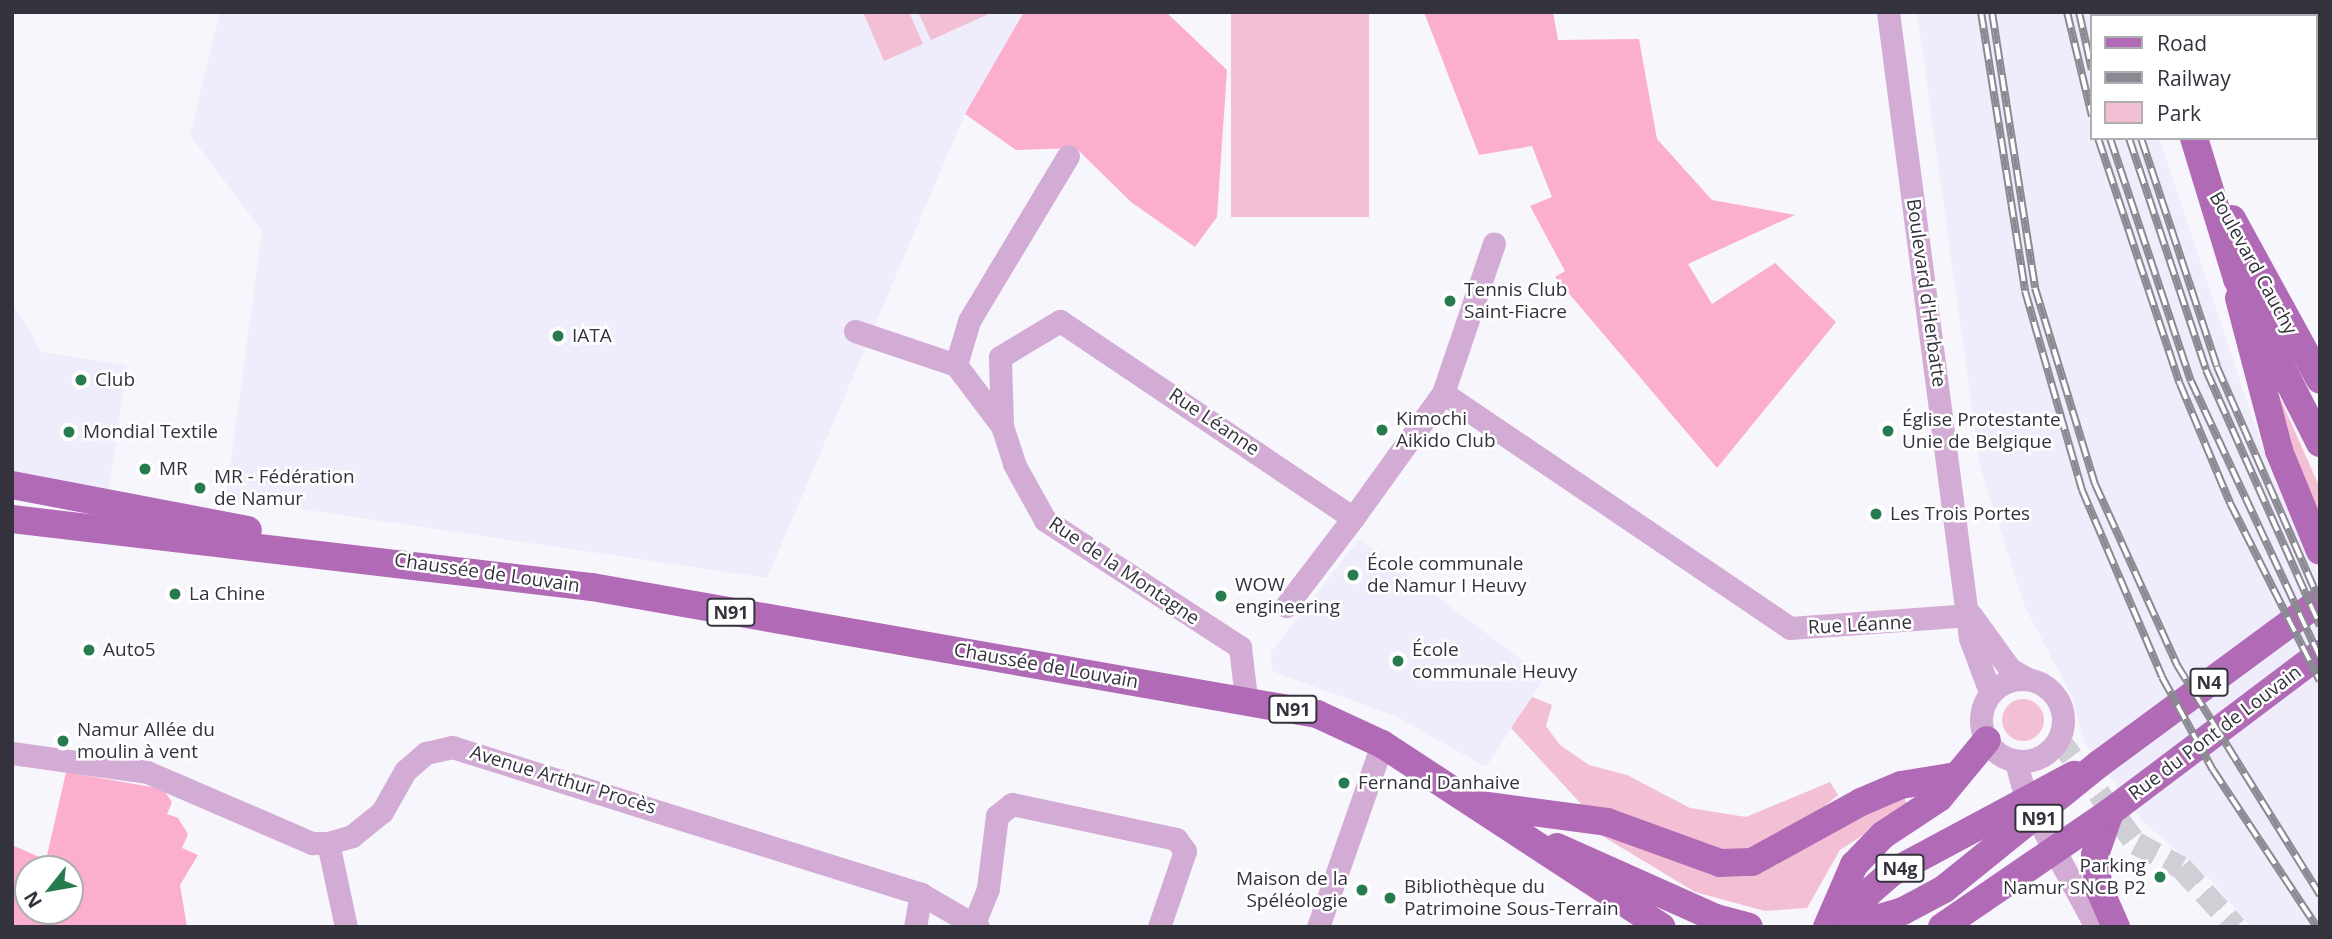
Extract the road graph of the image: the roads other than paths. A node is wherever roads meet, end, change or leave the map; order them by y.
1 (1888, 12) edge
2 (2195, 140) edge
3 (1068, 156) dead end
4 (2208, 181) junction
5 (1494, 243) dead end
6 (2237, 279) junction
7 (855, 331) dead end
8 (956, 365) junction
9 (2317, 376) edge
10 (1443, 393) junction
11 (1002, 426) junction
12 (2317, 438) edge
13 (12, 485) edge
14 (49, 491) junction
15 (1353, 518) junction
16 (12, 519) edge
17 (45, 523) junction
18 (2320, 551) edge
19 (373, 558) junction
20 (2320, 601) edge
21 (1286, 606) dead end
22 (1971, 615) junction
23 (2320, 654) edge
24 (2028, 679) junction
25 (1990, 692) junction
26 (1246, 698) junction
27 (1987, 740) junction
28 (1382, 744) junction
29 (12, 753) edge
30 (2016, 762) junction
31 (2099, 764) junction
32 (1956, 776) junction
33 (1478, 804) junction
34 (2110, 812) junction
35 (1512, 829) junction
36 (328, 844) junction
37 (921, 894) junction
38 (977, 924) edge
39 (346, 927) edge
40 (915, 927) edge
41 (1159, 927) edge
42 (1318, 927) edge
43 (1662, 927) edge
44 (1749, 927) edge
45 (1827, 927) edge
46 (1850, 927) edge
47 (1942, 927) edge
48 (2096, 927) edge
49 (2116, 927) edge

1 - 22 street, Boulevard d'Herbatte
2 - 4 main road, Boulevard Cauchy
3 - 8 street
4 - 6 main road, Boulevard Cauchy
4 - 9 main road, Boulevard Cauchy
5 - 10 street
6 - 12 main road, Boulevard Cauchy
6 - 18 main road
7 - 8 street
8 - 11 street, Rue de la Montagne
10 - 15 street
10 - 22 street, Rue Léanne
11 - 15 street, Rue Léanne
11 - 26 street, Rue de la Montagne
13 - 14 main road, Chaussée de Louvain / N91
14 - 17 main road
14 - 19 main road, Chaussée de Louvain / N91
15 - 21 street
16 - 17 main road, Chaussée de Louvain / N91
17 - 19 main road, Chaussée de Louvain / N91
19 - 26 main road, Chaussée de Louvain / N91
20 - 31 main road, N4
22 - 24 street, Boulevard d'Herbatte
22 - 25 street, Boulevard d'Herbatte
23 - 34 main road, Rue du Pont de Louvain / N4
24 - 25 street
24 - 30 street
25 - 27 street
26 - 28 main road, Chaussée de Louvain / N91
27 - 30 street
27 - 32 main road
28 - 33 main road, Chaussée de Louvain / N91
28 - 42 street
29 - 36 street
30 - 48 street
31 - 46 main road, N91
31 - 46 main road, N4g
32 - 33 main road
32 - 45 main road
33 - 35 main road, Chaussée de Louvain / N91
34 - 47 main road, N91
34 - 49 main road
35 - 43 main road, Chaussée de Louvain / N91
35 - 44 main road, N91
36 - 37 street, Avenue Arthur Procès
36 - 39 street
37 - 38 street, Avenue Arthur Procès
37 - 40 street
38 - 41 street

